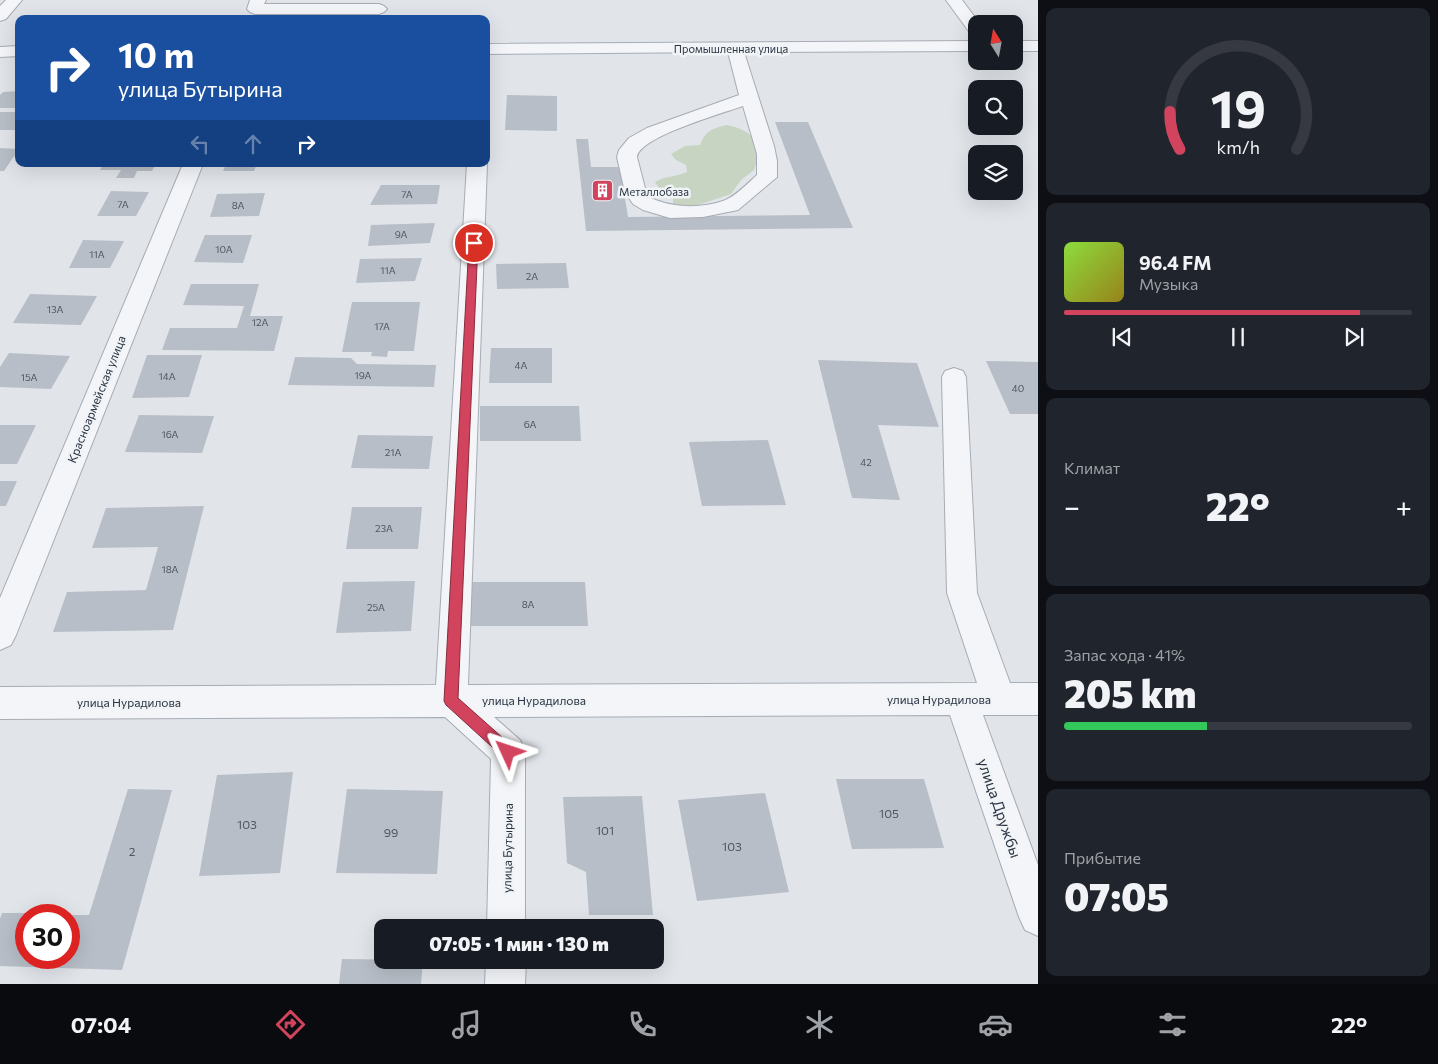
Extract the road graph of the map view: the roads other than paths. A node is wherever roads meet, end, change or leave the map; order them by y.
1 (14, 0) edge
2 (258, 0) edge
3 (954, 0) edge
4 (378, 9) edge
5 (0, 16) edge
6 (968, 19) edge
7 (968, 46) edge
8 (1023, 46) edge
9 (1038, 46) edge
10 (735, 48) junction
11 (490, 49) edge
12 (749, 98) junction
13 (192, 167) edge
14 (478, 167) edge
15 (954, 377) dead end
16 (0, 635) edge
17 (961, 699) junction
18 (999, 699) junction
19 (1038, 699) edge
20 (451, 701) junction
21 (0, 703) edge
22 (1038, 916) edge
23 (506, 919) edge
24 (506, 969) edge
25 (505, 984) edge

1 - 5 street
2 - 4 street
3 - 6 street
7 - 10 street, Промышленная улица
8 - 9 street
10 - 11 street, Промышленная улица
10 - 12 street
12 - 12 street
13 - 16 street, Красноармейская улица
14 - 20 street
15 - 18 street
17 - 18 street, улица Нурадилова
17 - 20 street, улица Нурадилова
17 - 22 street, улица Дружбы
18 - 19 street, улица Нурадилова
20 - 21 street, улица Нурадилова
20 - 23 street, улица Бутырина
24 - 25 street

